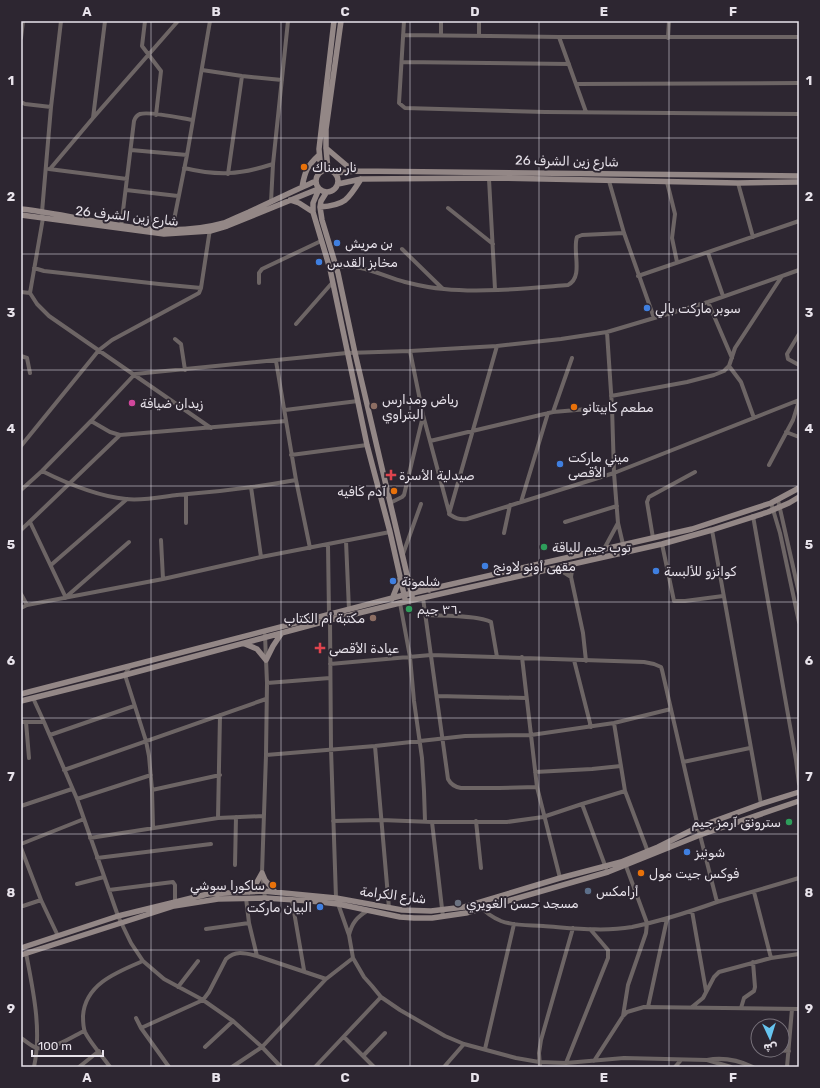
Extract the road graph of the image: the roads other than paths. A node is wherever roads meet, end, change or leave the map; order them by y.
1 (23, 21) edge
2 (61, 21) edge
3 (105, 21) edge
4 (145, 21) edge
5 (178, 21) edge
6 (210, 21) edge
7 (288, 21) edge
8 (334, 21) edge
9 (341, 21) edge
10 (404, 21) edge
11 (441, 21) edge
12 (479, 21) edge
13 (668, 21) edge
14 (403, 35) junction
15 (441, 35) junction
16 (479, 35) junction
17 (558, 37) junction
18 (799, 37) edge
19 (21, 38) edge
20 (668, 38) junction
21 (149, 54) junction
22 (402, 62) junction
23 (569, 64) junction
24 (202, 70) junction
25 (242, 76) junction
26 (282, 80) junction
27 (799, 83) edge
28 (577, 84) junction
29 (21, 102) edge
30 (51, 107) junction
31 (586, 112) junction
32 (799, 114) edge
33 (156, 115) junction
34 (93, 118) junction
35 (192, 120) junction
36 (326, 148) junction
37 (131, 150) junction
38 (187, 155) junction
39 (319, 155) junction
40 (273, 164) junction
41 (184, 168) junction
42 (48, 169) junction
43 (328, 170) junction
44 (356, 171) junction
45 (321, 172) junction
46 (497, 172) junction
47 (335, 173) junction
48 (228, 174) junction
49 (799, 176) edge
50 (498, 178) junction
51 (127, 179) junction
52 (361, 179) junction
53 (489, 179) junction
54 (316, 181) junction
55 (610, 181) junction
56 (667, 182) junction
57 (799, 182) edge
58 (738, 183) junction
59 (338, 184) junction
60 (302, 187) junction
61 (318, 189) junction
62 (126, 190) junction
63 (326, 193) junction
64 (178, 196) junction
65 (290, 200) junction
66 (271, 202) junction
67 (320, 207) junction
68 (448, 208) dead end
69 (21, 209) edge
70 (42, 212) junction
71 (313, 212) junction
72 (21, 215) edge
73 (43, 218) junction
74 (799, 221) edge
75 (121, 227) junction
76 (210, 228) junction
77 (172, 230) junction
78 (624, 233) junction
79 (753, 236) junction
80 (321, 241) junction
81 (493, 244) junction
82 (402, 249) dead end
83 (708, 253) junction
84 (678, 262) junction
85 (337, 267) junction
86 (34, 268) junction
87 (330, 269) junction
88 (799, 270) edge
89 (638, 276) junction
90 (782, 276) junction
91 (259, 283) dead end
92 (332, 283) junction
93 (201, 288) junction
94 (443, 289) junction
95 (495, 289) junction
96 (21, 292) edge
97 (30, 293) junction
98 (723, 296) junction
99 (708, 302) junction
100 (654, 318) junction
101 (296, 324) dead end
102 (607, 332) junction
103 (799, 334) edge
104 (175, 339) dead end
105 (497, 346) junction
106 (99, 350) junction
107 (410, 351) junction
108 (347, 353) junction
109 (355, 353) junction
110 (21, 356) edge
111 (572, 358) dead end
112 (732, 358) junction
113 (276, 361) junction
114 (799, 365) edge
115 (729, 366) junction
116 (185, 370) junction
117 (30, 373) dead end
118 (135, 374) junction
119 (611, 396) junction
120 (358, 401) junction
121 (799, 401) edge
122 (612, 407) junction
123 (285, 410) junction
124 (550, 413) junction
125 (423, 416) junction
126 (754, 418) junction
127 (286, 420) junction
128 (91, 421) junction
129 (211, 428) junction
130 (472, 431) junction
131 (786, 432) junction
132 (120, 435) junction
133 (799, 436) edge
134 (430, 441) junction
135 (367, 445) junction
136 (21, 446) edge
137 (291, 454) junction
138 (769, 465) dead end
139 (42, 471) junction
140 (695, 472) dead end
141 (614, 473) junction
142 (296, 480) junction
143 (68, 484) junction
144 (251, 487) junction
145 (799, 488) edge
146 (21, 490) edge
147 (186, 495) junction
148 (799, 497) edge
149 (127, 499) junction
150 (778, 500) junction
151 (521, 502) junction
152 (390, 503) junction
153 (771, 503) junction
154 (421, 504) dead end
155 (510, 505) junction
156 (617, 506) junction
157 (780, 507) junction
158 (773, 509) junction
159 (449, 514) junction
160 (753, 516) junction
161 (30, 522) junction
162 (565, 522) dead end
163 (186, 523) dead end
164 (618, 523) junction
165 (21, 530) edge
166 (712, 530) junction
167 (390, 532) junction
168 (504, 533) dead end
169 (653, 538) junction
170 (161, 540) dead end
171 (346, 541) junction
172 (129, 542) dead end
173 (662, 544) junction
174 (328, 545) junction
175 (623, 545) junction
176 (310, 548) junction
177 (604, 549) junction
178 (625, 552) junction
179 (403, 554) junction
180 (261, 558) junction
181 (573, 564) junction
182 (51, 565) junction
183 (557, 568) junction
184 (571, 577) junction
185 (400, 578) junction
186 (163, 579) junction
187 (408, 579) junction
188 (429, 590) junction
189 (799, 593) edge
190 (21, 594) edge
191 (724, 596) junction
192 (412, 597) junction
193 (66, 598) junction
194 (392, 598) junction
195 (423, 598) junction
196 (403, 600) junction
197 (27, 605) junction
198 (21, 608) edge
199 (349, 610) junction
200 (425, 615) junction
201 (329, 617) junction
202 (799, 622) edge
203 (265, 631) junction
204 (281, 634) junction
205 (265, 638) junction
206 (245, 644) junction
207 (431, 655) junction
208 (410, 657) junction
209 (497, 657) junction
210 (522, 657) junction
211 (266, 660) junction
212 (574, 660) junction
213 (586, 661) junction
214 (330, 664) junction
215 (129, 667) junction
216 (125, 675) junction
217 (330, 678) junction
218 (267, 683) junction
219 (21, 694) edge
220 (437, 696) junction
221 (33, 698) junction
222 (526, 698) junction
223 (266, 699) junction
224 (21, 701) edge
225 (134, 706) junction
226 (671, 709) junction
227 (220, 715) junction
228 (21, 722) edge
229 (26, 722) junction
230 (44, 722) junction
231 (614, 723) junction
232 (591, 727) junction
233 (50, 735) junction
234 (531, 735) junction
235 (443, 738) junction
236 (419, 740) junction
237 (146, 741) junction
238 (375, 746) junction
239 (750, 748) junction
240 (331, 749) junction
241 (266, 756) junction
242 (29, 758) dead end
243 (683, 762) junction
244 (621, 766) junction
245 (64, 770) junction
246 (535, 772) junction
247 (151, 775) junction
248 (220, 775) junction
249 (799, 784) edge
250 (537, 787) junction
251 (72, 788) junction
252 (152, 790) junction
253 (625, 791) junction
254 (799, 792) edge
255 (77, 799) junction
256 (799, 801) edge
257 (582, 804) junction
258 (761, 804) junction
259 (21, 806) edge
260 (264, 816) junction
261 (236, 817) junction
262 (544, 817) junction
263 (218, 818) junction
264 (84, 819) junction
265 (381, 820) junction
266 (333, 821) junction
267 (425, 822) junction
268 (432, 822) junction
269 (476, 822) junction
270 (153, 827) junction
271 (698, 828) junction
272 (700, 835) junction
273 (90, 838) junction
274 (21, 844) edge
275 (212, 844) dead end
276 (21, 848) edge
277 (648, 852) junction
278 (97, 858) junction
279 (235, 865) dead end
280 (605, 866) junction
281 (626, 866) junction
282 (481, 868) dead end
283 (608, 872) junction
284 (262, 873) junction
285 (104, 877) junction
286 (560, 878) junction
287 (799, 878) edge
288 (77, 884) dead end
289 (110, 890) junction
290 (263, 891) junction
291 (249, 892) junction
292 (275, 892) junction
293 (754, 892) junction
294 (246, 898) junction
295 (265, 898) junction
296 (336, 898) junction
297 (41, 900) junction
298 (292, 900) junction
299 (175, 902) junction
300 (717, 902) junction
301 (479, 903) junction
302 (338, 904) junction
303 (23, 906) dead end
304 (388, 908) junction
305 (483, 909) junction
306 (402, 910) junction
307 (442, 910) junction
308 (367, 911) junction
309 (692, 911) junction
310 (118, 916) junction
311 (400, 917) junction
312 (443, 917) junction
313 (667, 919) junction
314 (122, 922) junction
315 (249, 923) junction
316 (647, 923) junction
317 (514, 924) junction
318 (573, 928) junction
319 (206, 929) dead end
320 (590, 929) junction
321 (349, 935) junction
322 (58, 936) junction
323 (21, 948) edge
324 (24, 954) edge
325 (799, 954) edge
326 (257, 956) junction
327 (353, 958) junction
328 (771, 958) junction
329 (143, 961) junction
330 (198, 962) dead end
331 (753, 962) junction
332 (304, 970) junction
333 (326, 978) junction
334 (178, 987) junction
335 (706, 991) junction
336 (381, 997) junction
337 (703, 998) junction
338 (203, 1000) junction
339 (648, 1006) junction
340 (692, 1007) junction
341 (708, 1007) junction
342 (741, 1008) junction
343 (792, 1009) junction
344 (799, 1009) edge
345 (623, 1016) junction
346 (136, 1018) dead end
347 (233, 1021) junction
348 (140, 1028) junction
349 (84, 1031) junction
350 (385, 1033) dead end
351 (344, 1037) junction
352 (790, 1037) edge
353 (21, 1038) edge
354 (464, 1044) junction
355 (205, 1047) dead end
356 (262, 1047) junction
357 (37, 1048) junction
358 (485, 1049) junction
359 (99, 1051) junction
360 (363, 1056) junction
361 (681, 1060) junction
362 (707, 1060) junction
363 (594, 1061) junction
364 (566, 1063) junction
365 (540, 1064) edge
366 (575, 1065) edge
367 (34, 1067) edge
368 (79, 1067) edge
369 (110, 1067) edge
370 (169, 1067) edge
371 (232, 1067) edge
372 (281, 1067) edge
373 (315, 1067) edge
374 (374, 1067) edge
375 (444, 1067) edge
376 (675, 1067) edge
377 (731, 1067) edge
378 (753, 1067) edge

1 - 19 street
2 - 30 street
3 - 34 street
4 - 21 street
5 - 21 street
6 - 24 street
7 - 26 street
8 - 39 street
9 - 36 street
10 - 14 street
11 - 15 street
12 - 16 street
13 - 20 street
14 - 15 street
14 - 22 street
15 - 16 street
16 - 17 street
17 - 20 street
17 - 23 street
18 - 20 street
21 - 33 street
21 - 34 street
22 - 23 street
22 - 31 street
23 - 28 street
24 - 25 street
24 - 35 street
25 - 26 street
25 - 48 street
26 - 40 street
27 - 28 street
28 - 31 street
29 - 30 street
30 - 42 street
31 - 32 street
33 - 35 street
33 - 37 street
34 - 42 street
35 - 38 street
36 - 43 street
36 - 44 street
37 - 38 street
37 - 51 street
38 - 41 street
39 - 45 street
39 - 60 street
40 - 48 street
40 - 66 street
41 - 48 street
41 - 64 street
42 - 51 street
42 - 70 street
43 - 45 street
43 - 47 street
44 - 46 street, شارع زين الشرف 26
44 - 47 street, شارع زين الشرف 26
45 - 54 street
46 - 49 street, شارع زين الشرف 26
46 - 50 street
47 - 59 street
50 - 53 street, شارع زين الشرف 26
50 - 55 street, شارع زين الشرف 26
51 - 62 street
52 - 53 street, شارع زين الشرف 26
52 - 59 street, شارع زين الشرف 26
52 - 67 street
53 - 81 street
54 - 60 street, شارع زين الشرف 26
54 - 61 street
55 - 56 street, شارع زين الشرف 26
55 - 78 street
56 - 58 street, شارع زين الشرف 26
56 - 84 street
57 - 58 street, شارع زين الشرف 26
58 - 79 street
59 - 63 street
60 - 66 street, شارع زين الشرف 26
61 - 63 street
61 - 65 street, شارع زين الشرف 26
61 - 71 street
62 - 64 street
62 - 75 street
63 - 67 street
64 - 77 street
65 - 71 street
65 - 76 street, شارع زين الشرف 26
66 - 76 street, شارع زين الشرف 26
67 - 85 street
68 - 81 street
69 - 70 street, شارع زين الشرف 26
70 - 73 street
70 - 75 street, شارع زين الشرف 26
71 - 80 street
72 - 73 street, شارع زين الشرف 26
73 - 75 street, شارع زين الشرف 26
73 - 86 street
74 - 79 street
75 - 76 street, شارع زين الشرف 26
75 - 77 street, شارع زين الشرف 26
76 - 77 street, شارع زين الشرف 26
76 - 93 street
78 - 89 street
78 - 95 street
79 - 83 street
80 - 87 street
80 - 91 street
81 - 95 street
82 - 94 street
83 - 84 street
83 - 98 street
84 - 89 street
85 - 87 street
85 - 94 street
85 - 109 street
86 - 93 street
86 - 97 street
87 - 92 street
88 - 90 street
89 - 100 street
90 - 98 street
90 - 112 street
92 - 101 street
92 - 108 street
93 - 106 street
94 - 95 street
96 - 97 street
97 - 106 street
98 - 99 street
99 - 100 street
99 - 112 street
100 - 102 street
102 - 105 street
102 - 119 street
103 - 114 street
104 - 116 street
105 - 107 street
105 - 130 street
106 - 118 street
106 - 136 street
107 - 109 street
107 - 125 street
108 - 109 street
108 - 113 street
108 - 120 street
109 - 152 street
110 - 117 street
111 - 124 street
112 - 115 street
113 - 116 street
113 - 123 street
115 - 119 street
115 - 126 street
116 - 118 street
118 - 128 street
118 - 129 street
119 - 122 street
120 - 123 street
120 - 135 street
121 - 126 street
121 - 131 street
122 - 124 street
122 - 141 street
123 - 127 street
124 - 130 street
124 - 151 street
125 - 134 street
125 - 152 street
126 - 141 street
127 - 129 street
127 - 137 street
128 - 132 street
128 - 139 street
129 - 132 street
130 - 134 street
130 - 159 street
131 - 133 street
131 - 138 street
132 - 143 street
134 - 159 street
135 - 137 street
135 - 167 street
137 - 142 street
139 - 143 street
139 - 146 street
140 - 169 street
141 - 151 street
141 - 156 street
142 - 144 street
142 - 176 street
143 - 149 street
143 - 161 street
144 - 147 street
144 - 180 street
145 - 150 street
147 - 149 street
147 - 163 street
148 - 157 street
149 - 182 street
150 - 153 street
150 - 157 street
151 - 155 street
152 - 179 street
153 - 158 street
153 - 169 street
154 - 179 street
155 - 159 street
155 - 168 street
156 - 162 street
156 - 164 street
157 - 158 street
157 - 189 street
158 - 160 street
158 - 202 street
160 - 166 street
160 - 249 street
161 - 165 street
161 - 182 street
164 - 175 street
164 - 177 street
166 - 173 street
166 - 191 street
167 - 171 street
167 - 185 street
169 - 175 street
170 - 186 street
171 - 174 street
171 - 199 street
172 - 193 street
173 - 178 street
173 - 191 street
174 - 176 street
174 - 201 street
175 - 177 street
175 - 178 street
176 - 180 street
177 - 188 street
178 - 181 street
179 - 187 street
180 - 186 street
181 - 183 street
181 - 184 street
182 - 193 street
183 - 184 street
183 - 195 street
184 - 213 street
185 - 194 street
185 - 196 street
186 - 193 street
187 - 188 street
187 - 192 street
188 - 192 street
190 - 197 street
191 - 239 street
192 - 195 street
192 - 196 street
193 - 197 street
194 - 196 street
194 - 199 street
195 - 200 street
196 - 201 street
196 - 208 street
197 - 198 street
199 - 201 street
200 - 207 street
200 - 209 street
201 - 203 street
201 - 204 street
201 - 214 street
203 - 205 street
203 - 215 street
204 - 205 street
204 - 211 street
205 - 206 street
205 - 211 street
206 - 211 street
206 - 216 street
207 - 208 street
207 - 209 street
207 - 220 street
208 - 214 street
208 - 236 street
209 - 210 street
210 - 212 street
210 - 222 street
211 - 218 street
212 - 213 street
212 - 232 street
213 - 226 street
214 - 217 street
215 - 216 street
215 - 219 street
216 - 221 street
216 - 225 street
217 - 218 street
217 - 240 street
218 - 223 street
220 - 222 street
220 - 235 street
221 - 224 street
221 - 230 street
222 - 234 street
223 - 227 street
223 - 241 street
225 - 233 street
225 - 237 street
226 - 231 street
226 - 243 street
227 - 237 street
227 - 248 street
228 - 229 street
229 - 230 street
229 - 242 street
230 - 233 street
231 - 232 street
231 - 244 street
232 - 234 street
233 - 245 street
234 - 235 street
234 - 246 street
235 - 236 street
235 - 250 street
236 - 238 street
236 - 267 street
237 - 245 street
237 - 247 street
238 - 240 street
238 - 265 street
239 - 243 street
239 - 258 street
240 - 241 street
240 - 266 street
241 - 260 street
243 - 271 street
244 - 246 street
244 - 253 street
245 - 251 street
246 - 250 street
247 - 252 street
247 - 255 street
248 - 252 street
248 - 263 street
250 - 262 street
251 - 255 street
251 - 259 street
252 - 270 street
253 - 257 street
253 - 277 street
254 - 258 street, شارع الكرامة
255 - 264 street
256 - 272 street, شارع الكرامة
257 - 262 street
257 - 280 street
258 - 271 street, شارع الكرامة
260 - 261 street
260 - 284 street
261 - 263 street
261 - 279 street
262 - 269 street
262 - 286 street
263 - 270 street
264 - 273 street
264 - 274 street
265 - 266 street
265 - 267 street
265 - 304 street
266 - 296 street
267 - 268 street
268 - 269 street
268 - 307 street
269 - 282 street
270 - 273 street
271 - 272 street
271 - 277 street, شارع الكرامة
272 - 281 street, شارع الكرامة
272 - 300 street
273 - 278 street
275 - 278 street
276 - 297 street
277 - 280 street, شارع الكرامة
278 - 285 street
280 - 283 street
280 - 286 street, شارع الكرامة
281 - 283 street, شارع الكرامة
281 - 316 street
283 - 305 street, شارع الكرامة
284 - 290 street
284 - 291 street
284 - 292 street
285 - 288 street
285 - 289 street
286 - 301 street, شارع الكرامة
287 - 293 street
289 - 299 street
289 - 310 street
290 - 291 street, شارع الكرامة
290 - 292 street, شارع الكرامة
290 - 295 street
291 - 299 street, شارع الكرامة
292 - 296 street, شارع الكرامة
293 - 300 street
293 - 328 street
294 - 295 street, شارع الكرامة
294 - 314 street, شارع الكرامة
294 - 315 street
295 - 298 street, شارع الكرامة
296 - 302 street
296 - 304 street, شارع الكرامة
297 - 303 street
297 - 322 street
298 - 302 street, شارع الكرامة
298 - 332 street
299 - 310 street, شارع الكرامة
300 - 309 street
301 - 305 street
301 - 307 street, شارع الكرامة
302 - 308 street, شارع الكرامة
302 - 321 street
304 - 306 street, شارع الكرامة
305 - 312 street, شارع الكرامة
305 - 317 street
306 - 307 street, شارع الكرامة
306 - 311 street
307 - 312 street
308 - 311 street, شارع الكرامة
308 - 321 street
309 - 313 street
309 - 335 street
310 - 314 street
310 - 322 street, شارع الكرامة
311 - 312 street, شارع الكرامة
313 - 316 street
313 - 339 street
314 - 324 street, شارع الكرامة
314 - 329 street
315 - 319 street
315 - 326 street
316 - 320 street
316 - 345 street
317 - 318 street
317 - 358 street
318 - 320 street
318 - 365 street
320 - 364 street
321 - 327 street
322 - 323 street, شارع الكرامة
324 - 357 street
325 - 328 street
326 - 332 street
326 - 338 street
327 - 333 street
327 - 336 street
328 - 331 street
329 - 334 street
329 - 349 street
330 - 334 street
331 - 335 street
331 - 342 street
332 - 333 street
333 - 356 street
334 - 338 street
335 - 337 street
336 - 351 street
336 - 354 street
337 - 340 street
337 - 341 street
338 - 347 street
338 - 348 street
339 - 340 street
339 - 345 street
340 - 341 street
341 - 342 street
342 - 343 street
343 - 344 street
343 - 352 street
345 - 363 street
346 - 348 street
347 - 355 street
347 - 356 street
348 - 370 street
349 - 357 street
349 - 359 street
350 - 360 street
351 - 360 street
351 - 373 street
353 - 357 street
354 - 358 street
354 - 375 street
356 - 371 street
356 - 372 street
357 - 367 street
358 - 365 street
359 - 368 street
359 - 369 street
360 - 374 street
361 - 362 street
361 - 363 street
361 - 376 street
362 - 377 street
362 - 378 street
363 - 366 street
364 - 365 street
364 - 366 street

